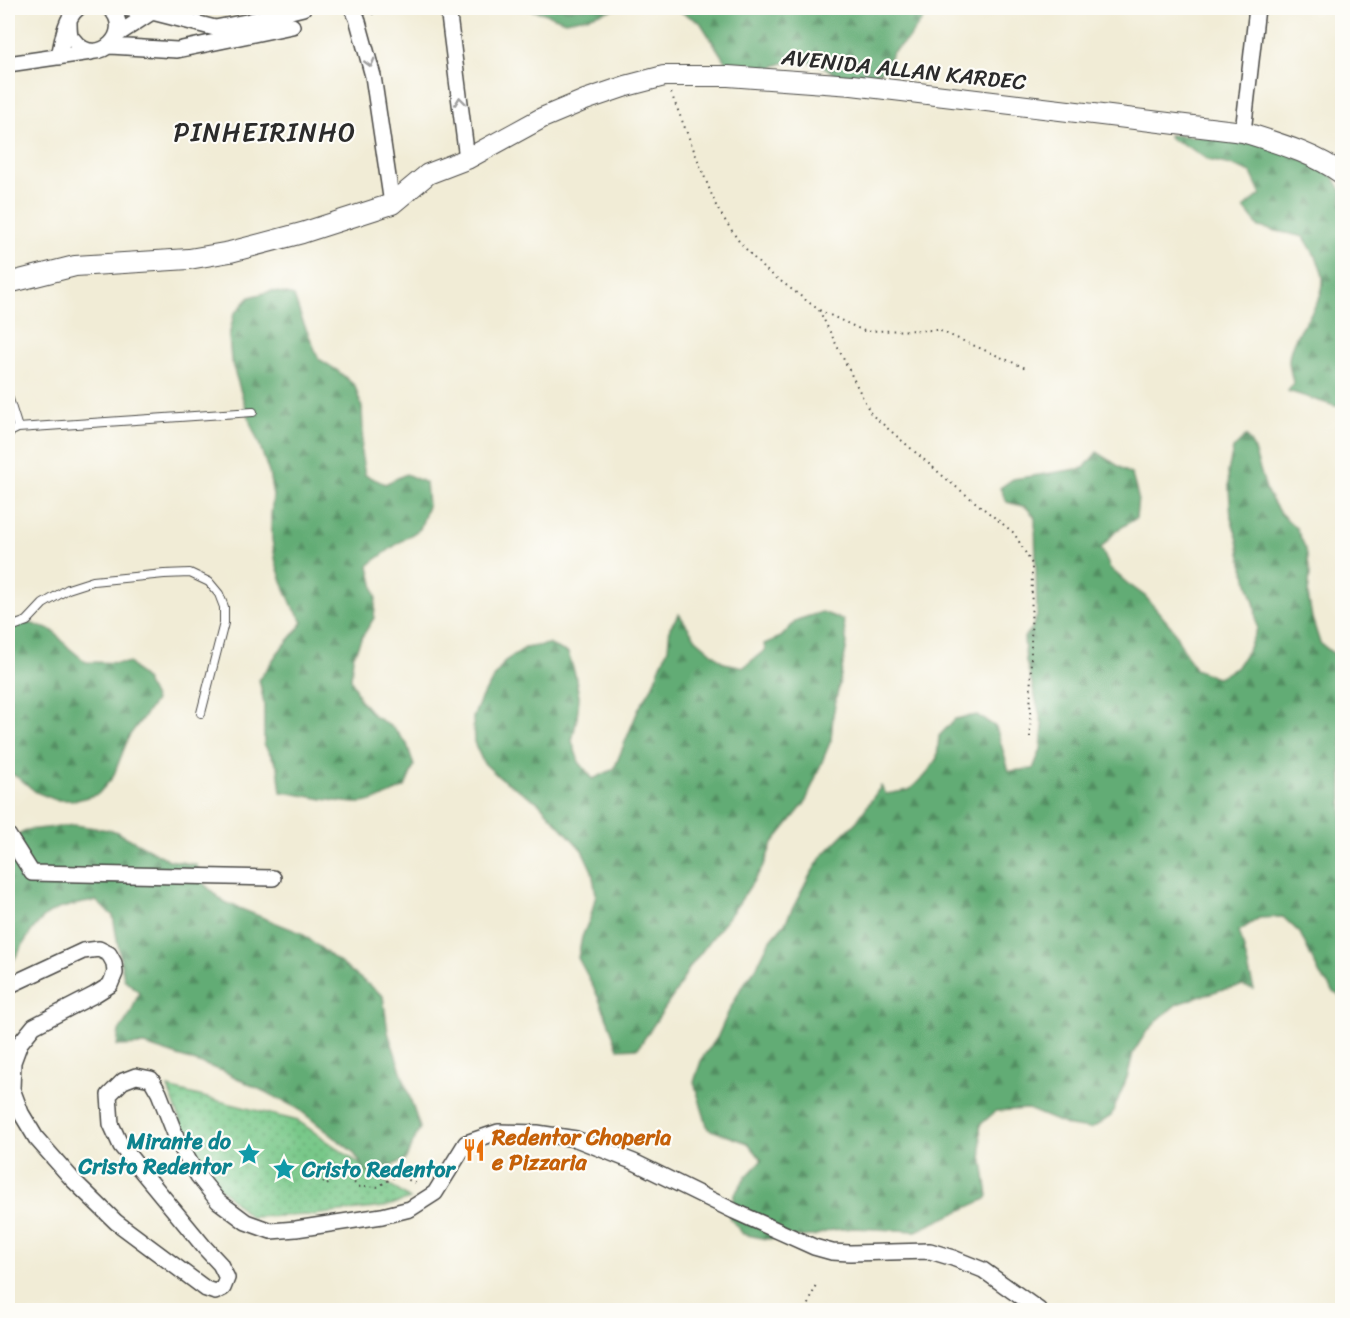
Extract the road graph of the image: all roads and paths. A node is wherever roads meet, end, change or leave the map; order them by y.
1 (110, 8) edge
2 (124, 8) edge
3 (303, 8) edge
4 (396, 8) edge
5 (448, 8) edge
6 (1257, 8) edge
7 (74, 11) edge
8 (152, 12) junction
9 (355, 13) edge
10 (292, 26) dead end
11 (108, 44) junction
12 (59, 57) junction
13 (8, 64) edge
14 (664, 76) junction
15 (1243, 132) junction
16 (467, 159) junction
17 (1342, 174) edge
18 (392, 204) junction
19 (8, 283) edge
20 (819, 310) junction
21 (1028, 369) dead end
22 (8, 396) edge
23 (253, 412) dead end
24 (18, 428) junction
25 (8, 433) edge
26 (8, 628) edge
27 (201, 713) dead end
28 (1030, 737) dead end
29 (8, 835) edge
30 (273, 878) dead end
31 (8, 986) edge
32 (314, 1174) dead end
33 (435, 1193) junction
34 (816, 1284) dead end
35 (947, 1307) dead end
36 (807, 1311) edge
37 (936, 1311) edge
38 (1039, 1311) edge

1 - 11 street
2 - 8 street
3 - 8 street
4 - 9 path
16 -> 5 street
6 - 15 street
7 - 11 street
7 - 12 street
8 - 11 street
9 -> 18 street
10 - 11 street
11 - 12 street
12 - 13 street
14 - 15 street, AVENIDA ALLAN KARDEC
14 - 16 street, AVENIDA ALLAN KARDEC
14 - 20 path
15 - 17 street, AVENIDA ALLAN KARDEC
16 - 18 street, AVENIDA ALLAN KARDEC
18 - 19 street
20 - 21 path
20 - 28 path
22 - 24 lane
23 - 24 lane
24 - 25 lane
26 - 27 lane
29 - 30 street
31 - 33 street
32 - 33 path
33 - 38 street
34 - 36 path
35 - 37 path

